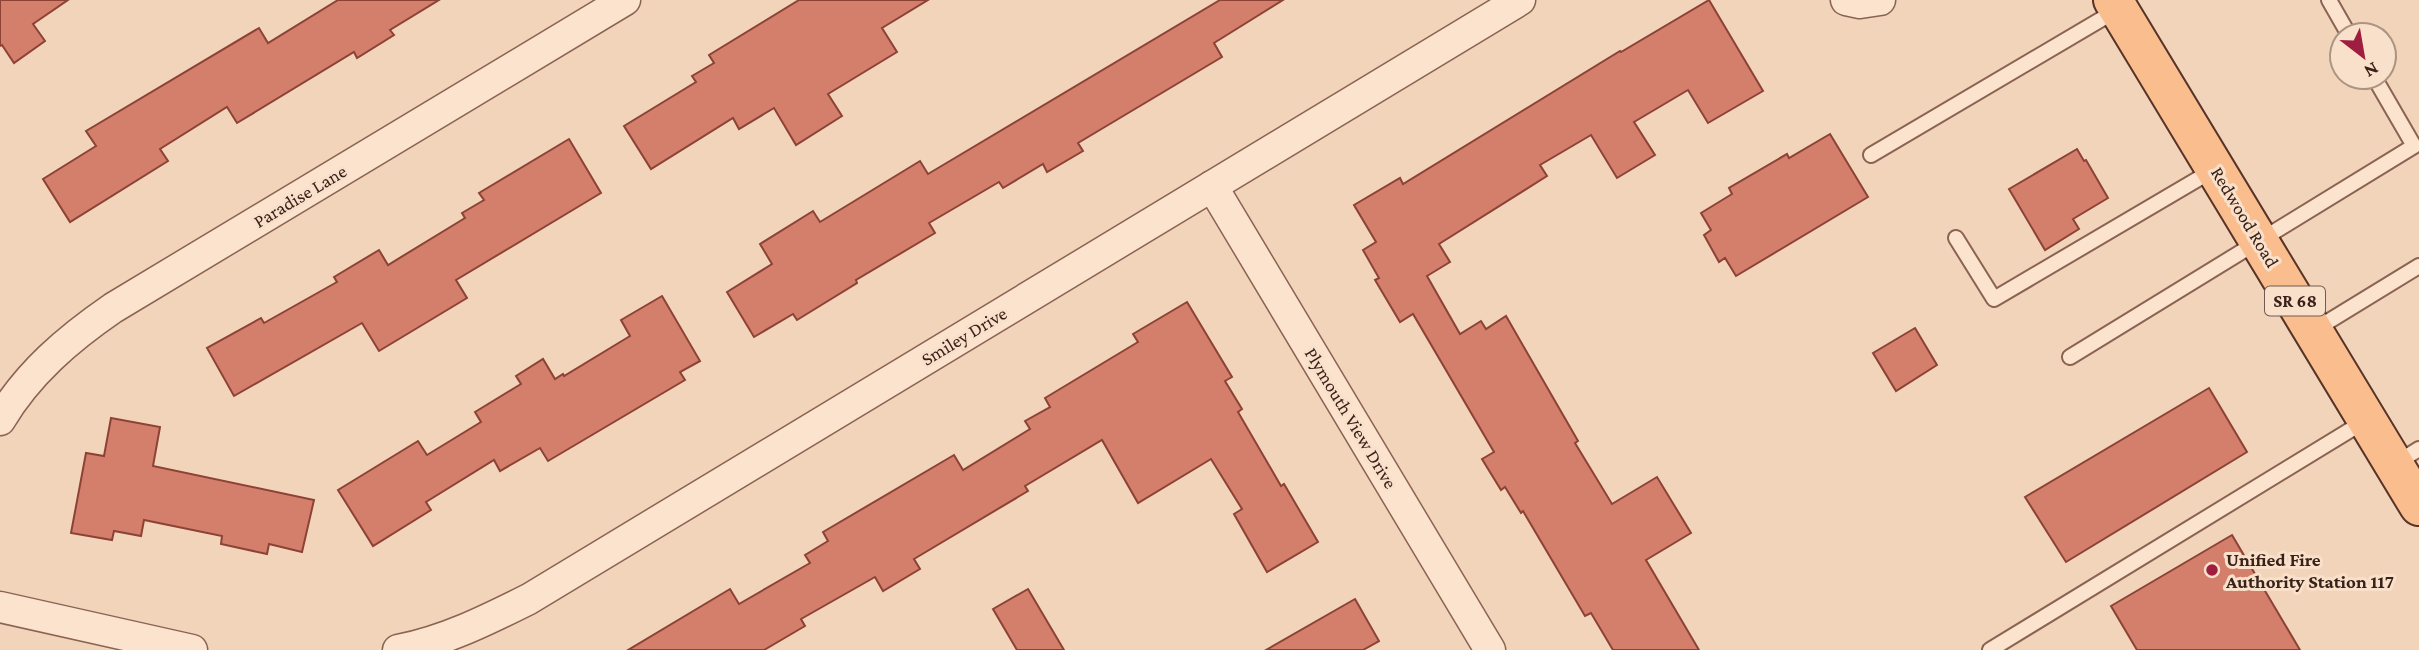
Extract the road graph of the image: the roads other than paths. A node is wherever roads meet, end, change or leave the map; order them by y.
1 (625, 0) edge
2 (1520, 0) edge
3 (1846, 0) edge
4 (1880, 0) edge
5 (2329, 0) edge
6 (2116, 5) edge
7 (2341, 21) edge
8 (2382, 91) edge
9 (1871, 155) dead end
10 (2216, 169) junction
11 (1212, 186) junction
12 (1956, 238) dead end
13 (2259, 240) junction
14 (2419, 266) edge
15 (2313, 331) junction
16 (2070, 357) dead end
17 (0, 420) edge
18 (2367, 420) junction
19 (2406, 457) edge
20 (2419, 506) edge
21 (0, 607) edge
22 (192, 650) edge
23 (398, 650) edge
24 (1490, 650) edge
25 (1990, 650) edge

1 - 17 street, Paradise Lane
2 - 11 street, Smiley Drive
3 - 4 street
5 - 7 lane
6 - 9 lane
6 - 10 main road, Redwood Road / SR 68
8 - 13 lane
10 - 12 lane
10 - 13 main road, Redwood Road / SR 68
11 - 23 street, Smiley Drive
11 - 24 street, Plymouth View Drive
13 - 15 main road, Redwood Road / SR 68
13 - 16 lane
14 - 15 lane
15 - 18 main road, Redwood Road / SR 68
18 - 19 main road, Redwood Road / SR 68
18 - 25 lane
19 - 20 main road, Redwood Road / SR 68
21 - 22 street

